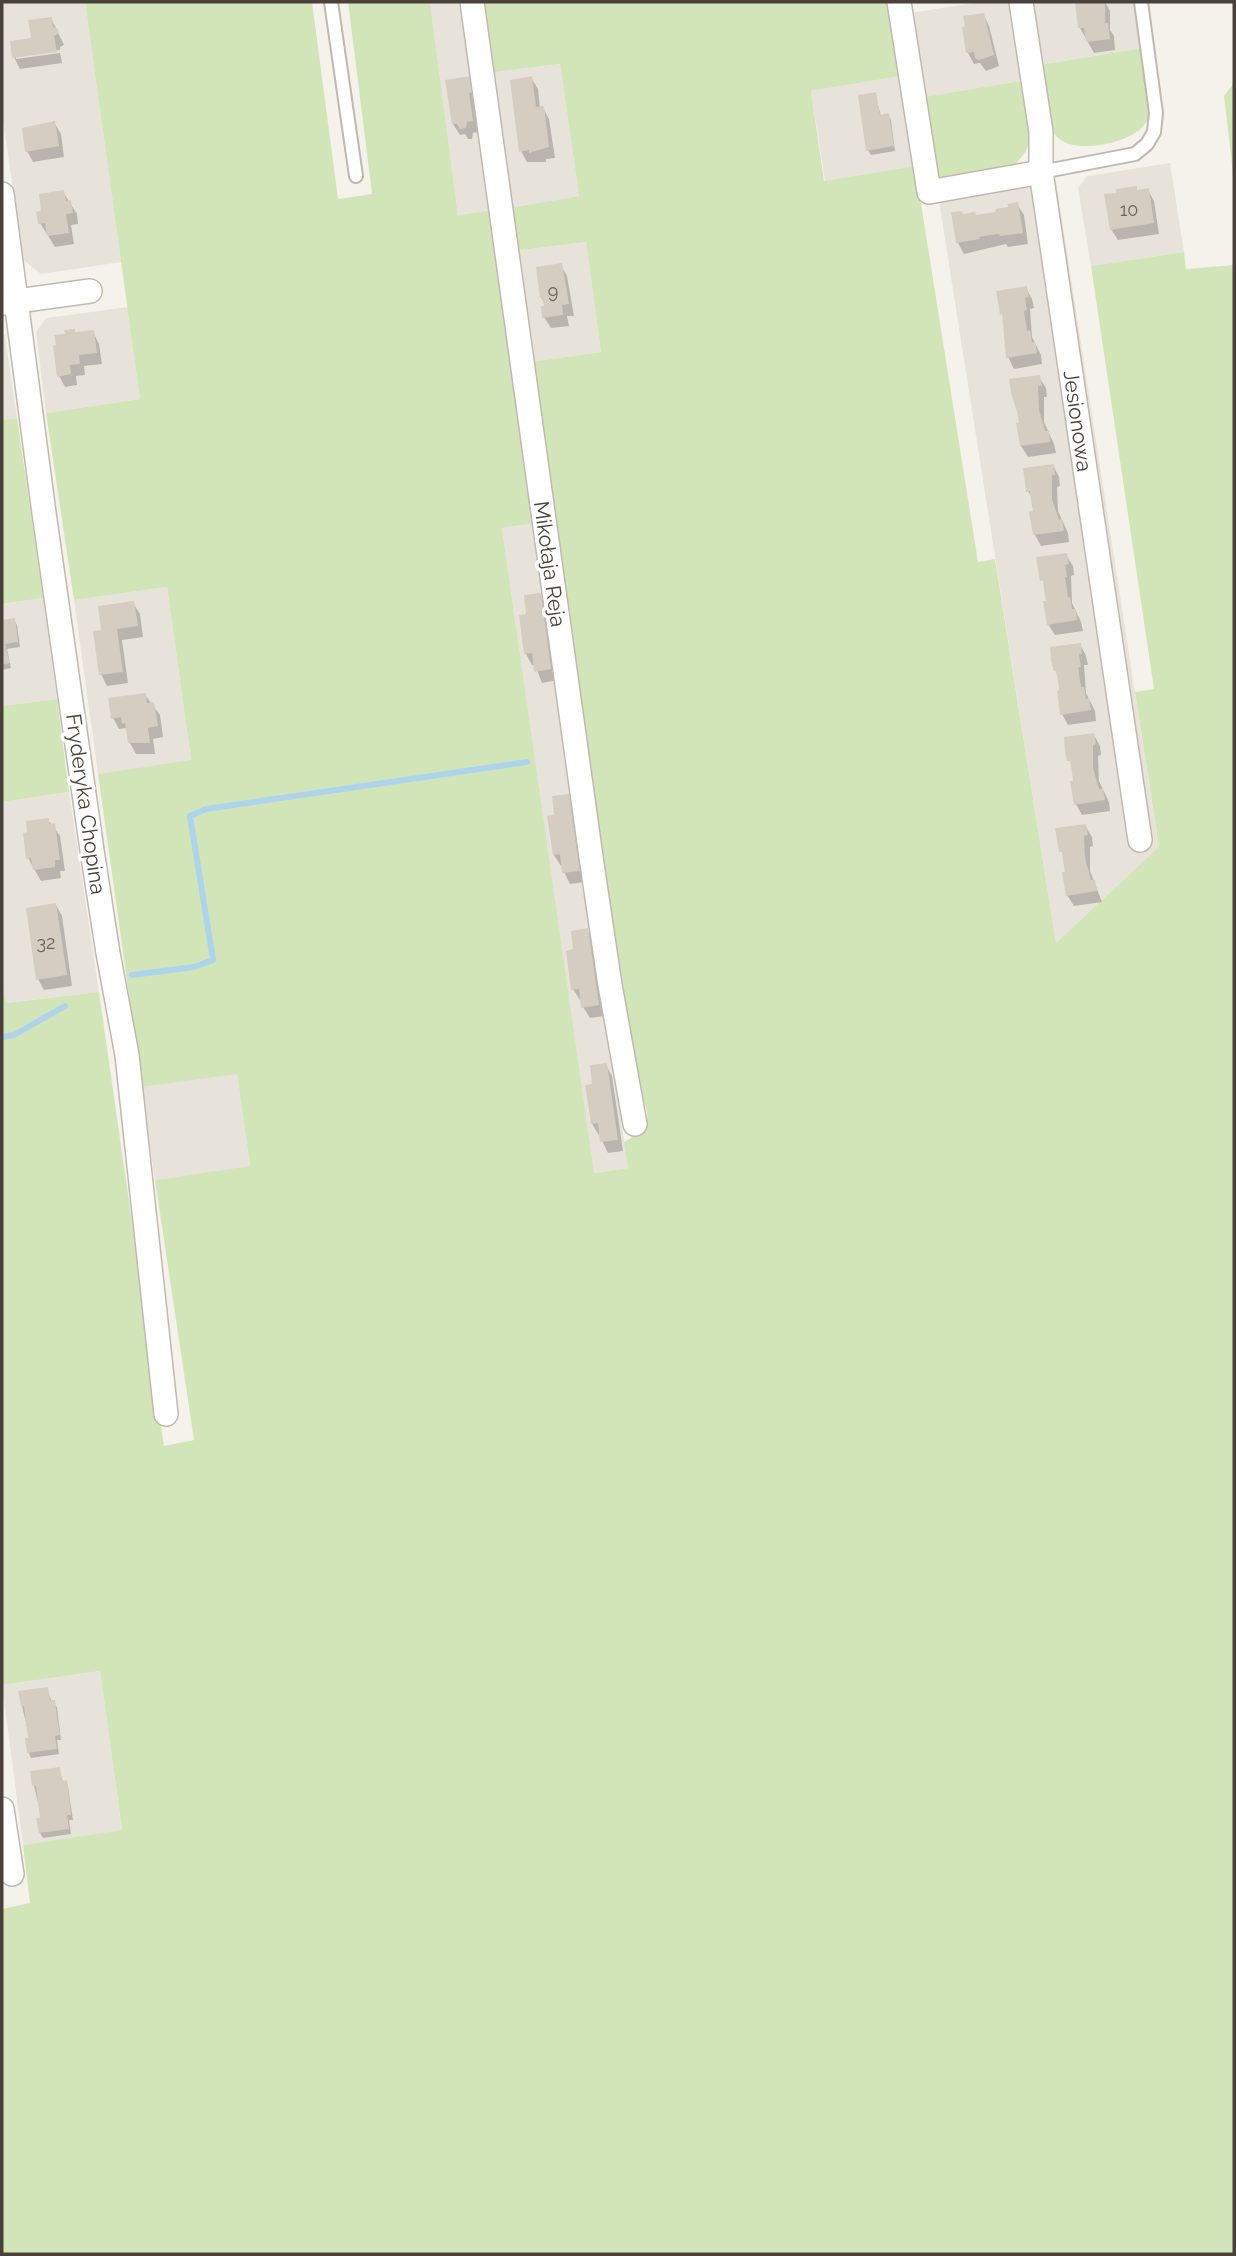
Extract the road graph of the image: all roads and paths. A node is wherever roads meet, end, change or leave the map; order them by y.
1 (331, 2) edge
2 (472, 2) edge
3 (899, 2) edge
4 (1021, 2) edge
5 (1141, 2) edge
6 (1041, 172) junction
7 (356, 176) dead end
8 (2, 194) edge
9 (90, 291) dead end
10 (9, 302) edge
11 (1140, 840) dead end
12 (635, 1124) dead end
13 (166, 1414) dead end
14 (2, 1809) edge
15 (12, 1874) dead end

1 - 7 lane
2 - 12 street, Mikołaja Reja
3 - 6 street
4 - 6 street, Jesionowa
5 - 6 lane
6 - 11 street, Jesionowa
8 - 10 street, Fryderyka Chopina
9 - 10 street
10 - 13 street, Fryderyka Chopina
14 - 15 street

